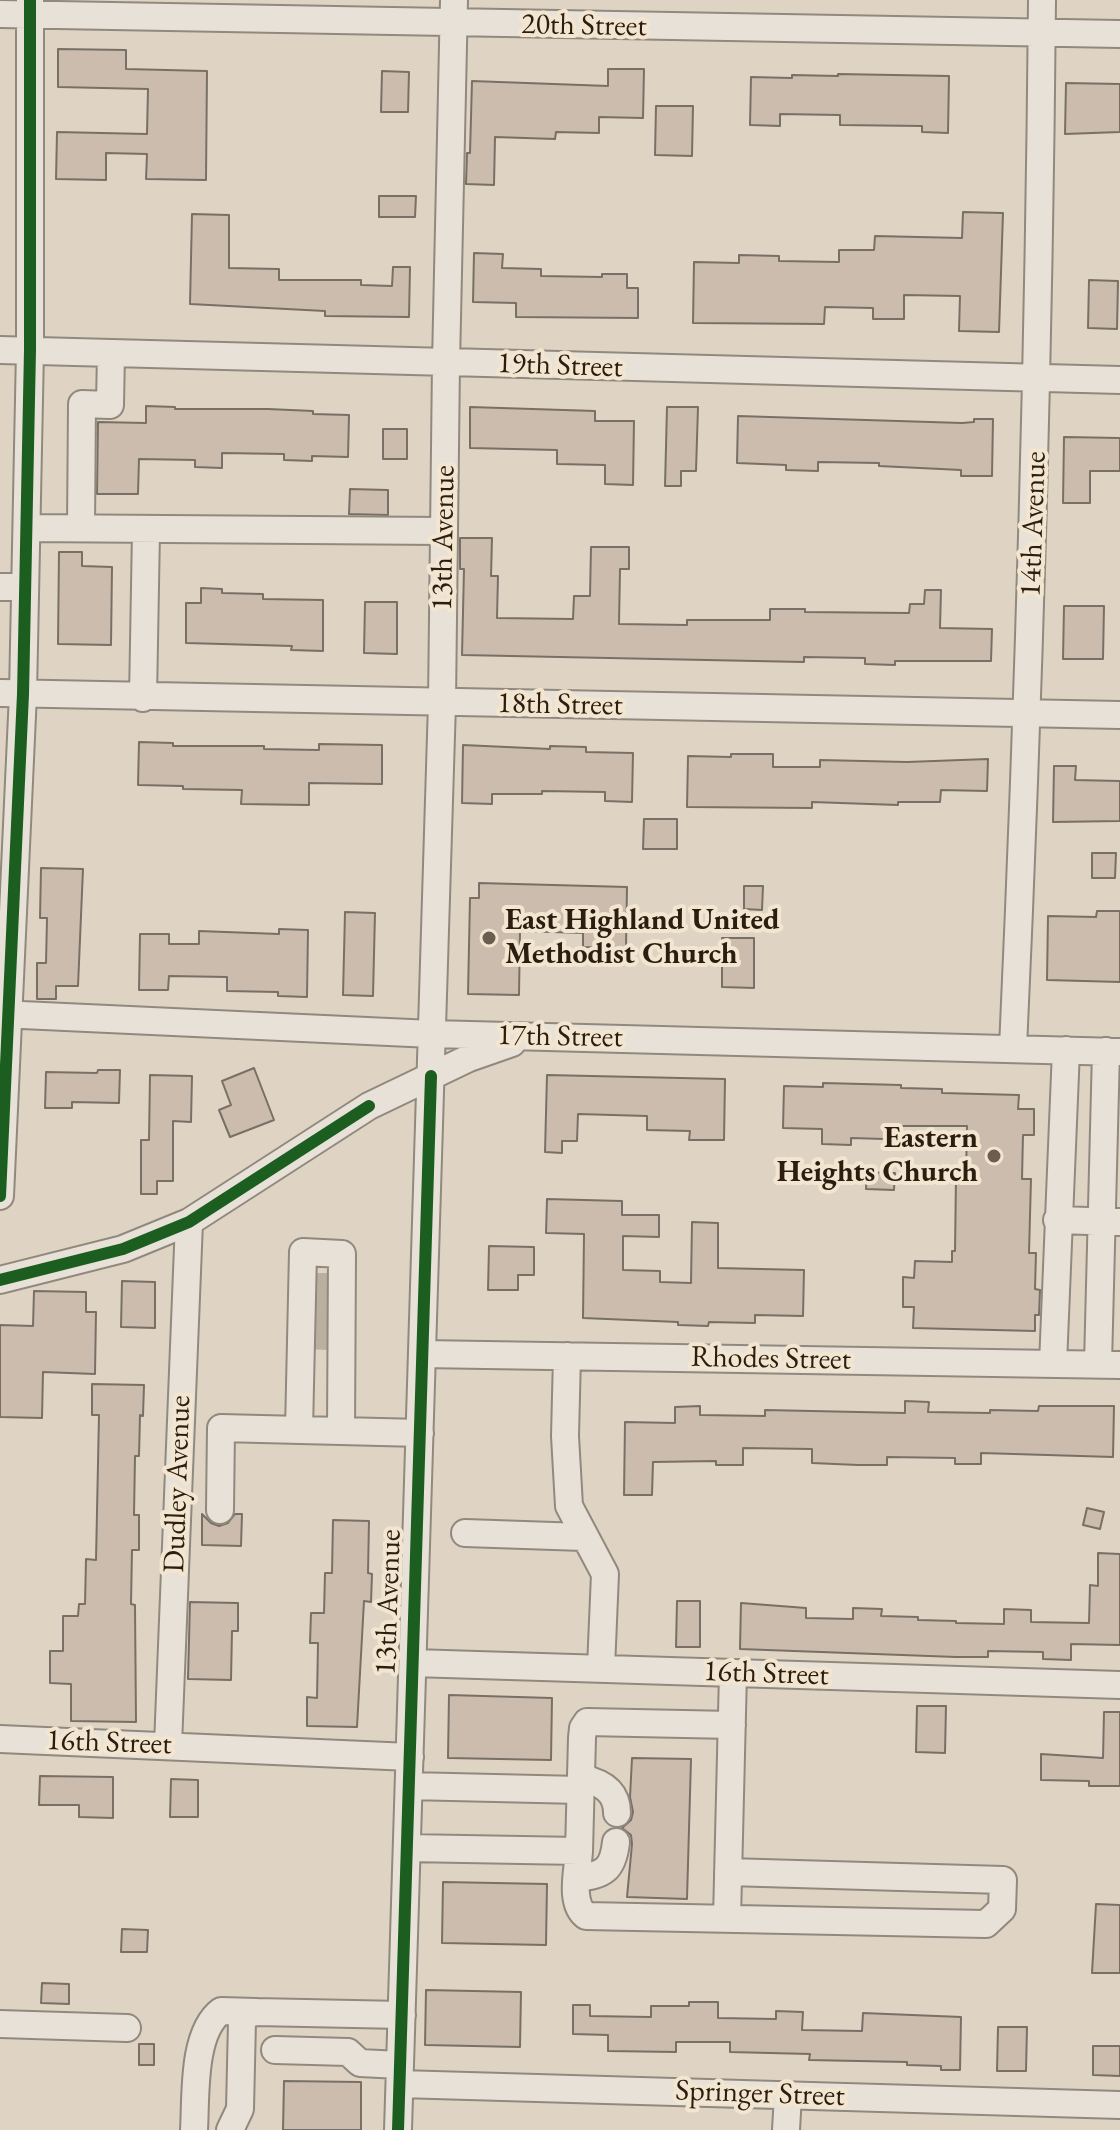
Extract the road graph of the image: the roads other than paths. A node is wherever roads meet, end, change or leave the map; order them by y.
1 (1042, 0) edge
2 (30, 7) edge
3 (127, 8) edge
4 (454, 12) edge
5 (0, 14) edge
6 (1042, 32) junction
7 (1120, 34) edge
8 (0, 350) edge
9 (30, 350) junction
10 (111, 353) junction
11 (446, 363) junction
12 (1038, 379) junction
13 (1120, 380) edge
14 (27, 528) junction
15 (81, 528) junction
16 (146, 531) junction
17 (444, 531) junction
18 (12, 587) edge
19 (12, 693) edge
20 (143, 698) junction
21 (442, 703) junction
22 (1028, 712) junction
23 (1120, 715) edge
24 (4, 1014) edge
25 (432, 1034) junction
26 (529, 1037) junction
27 (1013, 1048) junction
28 (1066, 1050) junction
29 (1113, 1052) edge
30 (431, 1076) junction
31 (0, 1196) edge
32 (1057, 1220) junction
33 (189, 1222) junction
34 (1110, 1222) edge
35 (0, 1280) edge
36 (1109, 1331) edge
37 (422, 1354) junction
38 (567, 1356) junction
39 (1053, 1364) junction
40 (1109, 1365) edge
41 (299, 1430) junction
42 (341, 1431) junction
43 (420, 1433) junction
44 (220, 1510) dead end
45 (465, 1533) dead end
46 (583, 1537) junction
47 (413, 1663) junction
48 (601, 1668) junction
49 (733, 1673) junction
50 (1120, 1685) edge
51 (732, 1725) junction
52 (0, 1739) edge
53 (168, 1745) junction
54 (410, 1757) junction
55 (581, 1784) junction
56 (409, 1786) junction
57 (617, 1813) dead end
58 (616, 1842) dead end
59 (407, 1848) junction
60 (579, 1851) junction
61 (728, 1872) junction
62 (878, 1877) junction
63 (577, 1878) junction
64 (727, 1918) junction
65 (877, 1921) junction
66 (256, 2012) junction
67 (402, 2015) junction
68 (0, 2024) edge
69 (127, 2028) dead end
70 (275, 2050) dead end
71 (400, 2074) junction
72 (788, 2095) junction
73 (1120, 2105) edge
74 (194, 2130) edge
75 (230, 2130) edge
76 (398, 2130) edge
77 (786, 2130) edge

1 - 6 street, 14th Avenue
2 - 3 street, 20th Street
2 - 5 street, 20th Street
2 - 9 street
3 - 4 street, 20th Street
4 - 6 street, 20th Street
4 - 11 street, 13th Avenue
6 - 7 street, 20th Street
6 - 12 street, 14th Avenue
8 - 9 street, 19th Street
9 - 10 street, 19th Street
9 - 14 street
10 - 11 street, 19th Street
10 - 15 street
11 - 12 street, 19th Street
11 - 17 street, 13th Avenue
12 - 13 street, 19th Street
12 - 22 street, 14th Avenue
14 - 15 street
14 - 18 street
15 - 16 street
16 - 17 street
16 - 20 street
17 - 21 street, 13th Avenue
18 - 19 street
19 - 20 street, 18th Street
19 - 24 street
20 - 21 street, 18th Street
21 - 22 street, 18th Street
21 - 25 street, 13th Avenue
22 - 23 street, 18th Street
22 - 27 street, 14th Avenue
24 - 25 street, 17th Street
24 - 31 street
25 - 26 street, 17th Street
25 - 30 street, 13th Avenue
26 - 27 street, 17th Street
26 - 30 street
27 - 28 street, 17th Street
28 - 29 street, 17th Street
28 - 32 street
29 - 34 street
30 - 33 street
30 - 37 street, 13th Avenue
32 - 34 street
32 - 39 street
33 - 35 street
33 - 53 street, Dudley Avenue
34 - 36 street
36 - 40 street
37 - 38 street, Rhodes Street
37 - 43 street, 13th Avenue
38 - 39 street, Rhodes Street
38 - 46 street
39 - 40 street, Rhodes Street
41 - 42 street
41 - 42 street
41 - 44 street
42 - 43 street
43 - 47 street, 13th Avenue
45 - 46 street
46 - 48 street
47 - 48 street, 16th Street
47 - 54 street, 13th Avenue
48 - 49 street, 16th Street
49 - 50 street, 16th Street
49 - 51 street
51 - 55 street
51 - 61 street
52 - 53 street, 16th Street
53 - 54 street, 16th Street
54 - 56 street, 13th Avenue
55 - 56 street
55 - 57 street
55 - 60 street
56 - 59 street, 13th Avenue
58 - 63 street
59 - 60 street
59 - 67 street, 13th Avenue
60 - 63 street
61 - 62 street
61 - 64 street
62 - 65 street
62 - 65 street
63 - 64 street
64 - 65 street
66 - 67 street
66 - 74 street
66 - 75 street
67 - 71 street, 13th Avenue
68 - 69 street
70 - 71 street, Springer Street
71 - 72 street, Springer Street
71 - 76 street, 13th Avenue
72 - 73 street, Springer Street
72 - 77 street

